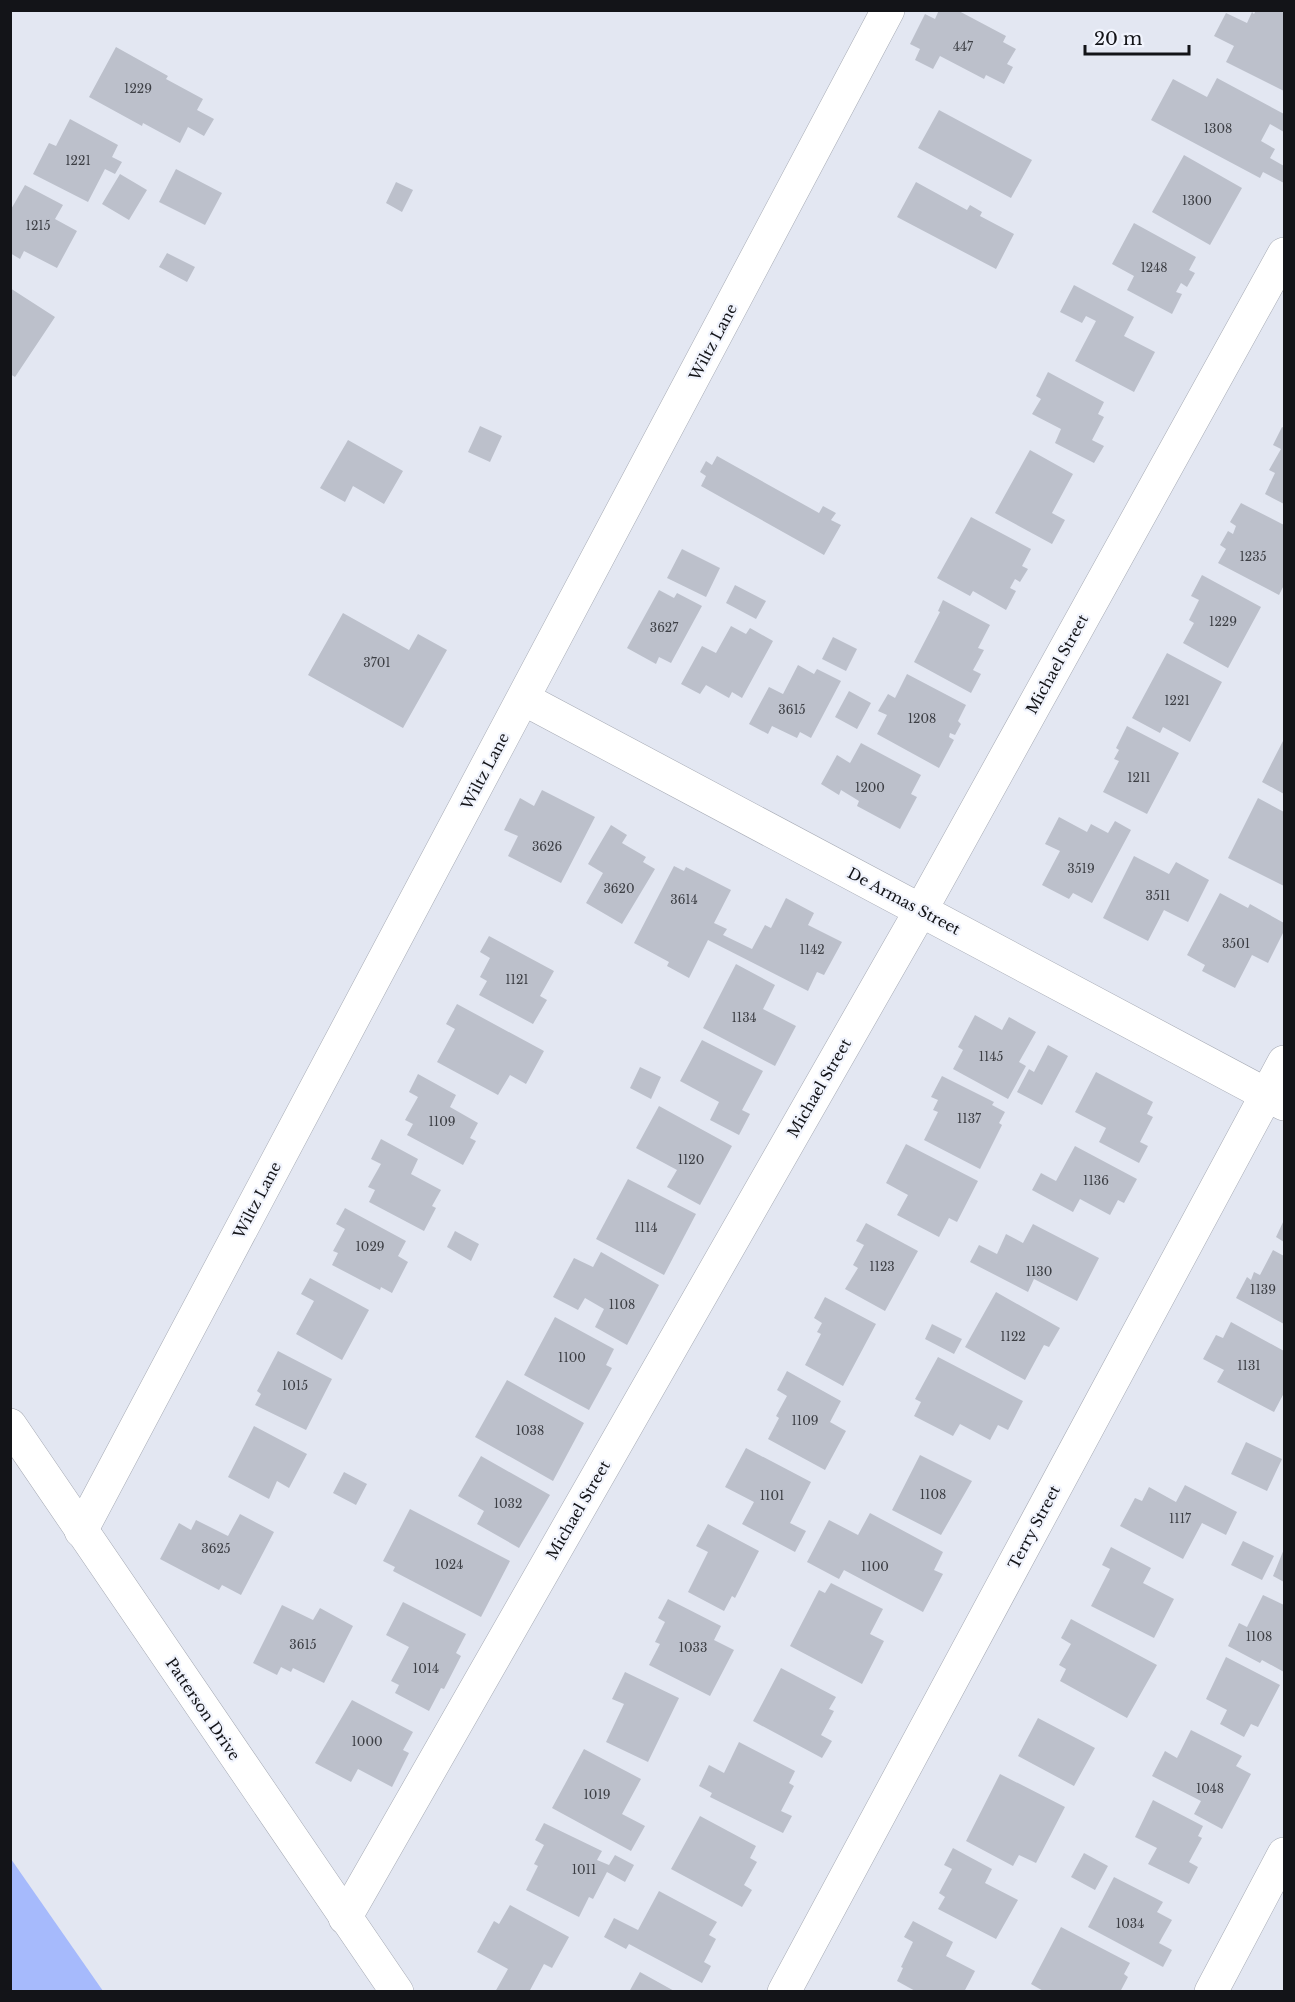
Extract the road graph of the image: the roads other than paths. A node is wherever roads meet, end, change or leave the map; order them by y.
1 (888, 10) edge
2 (1284, 254) edge
3 (524, 699) junction
4 (921, 910) junction
5 (1284, 1062) edge
6 (1276, 1099) edge
7 (10, 1425) edge
8 (81, 1531) junction
9 (1284, 1854) edge
10 (345, 1918) junction
11 (397, 1992) edge
12 (784, 1992) edge
13 (1211, 1992) edge

1 - 3 street, Wiltz Lane
2 - 4 street, Michael Street
3 - 4 street, De Armas Street
3 - 8 street, Wiltz Lane
4 - 6 street, De Armas Street
4 - 10 street, Michael Street
5 - 6 street, Terry Street
6 - 12 street, Terry Street
7 - 8 street, Patterson Drive
8 - 10 street, Patterson Drive
9 - 13 street
10 - 11 street, Patterson Drive

